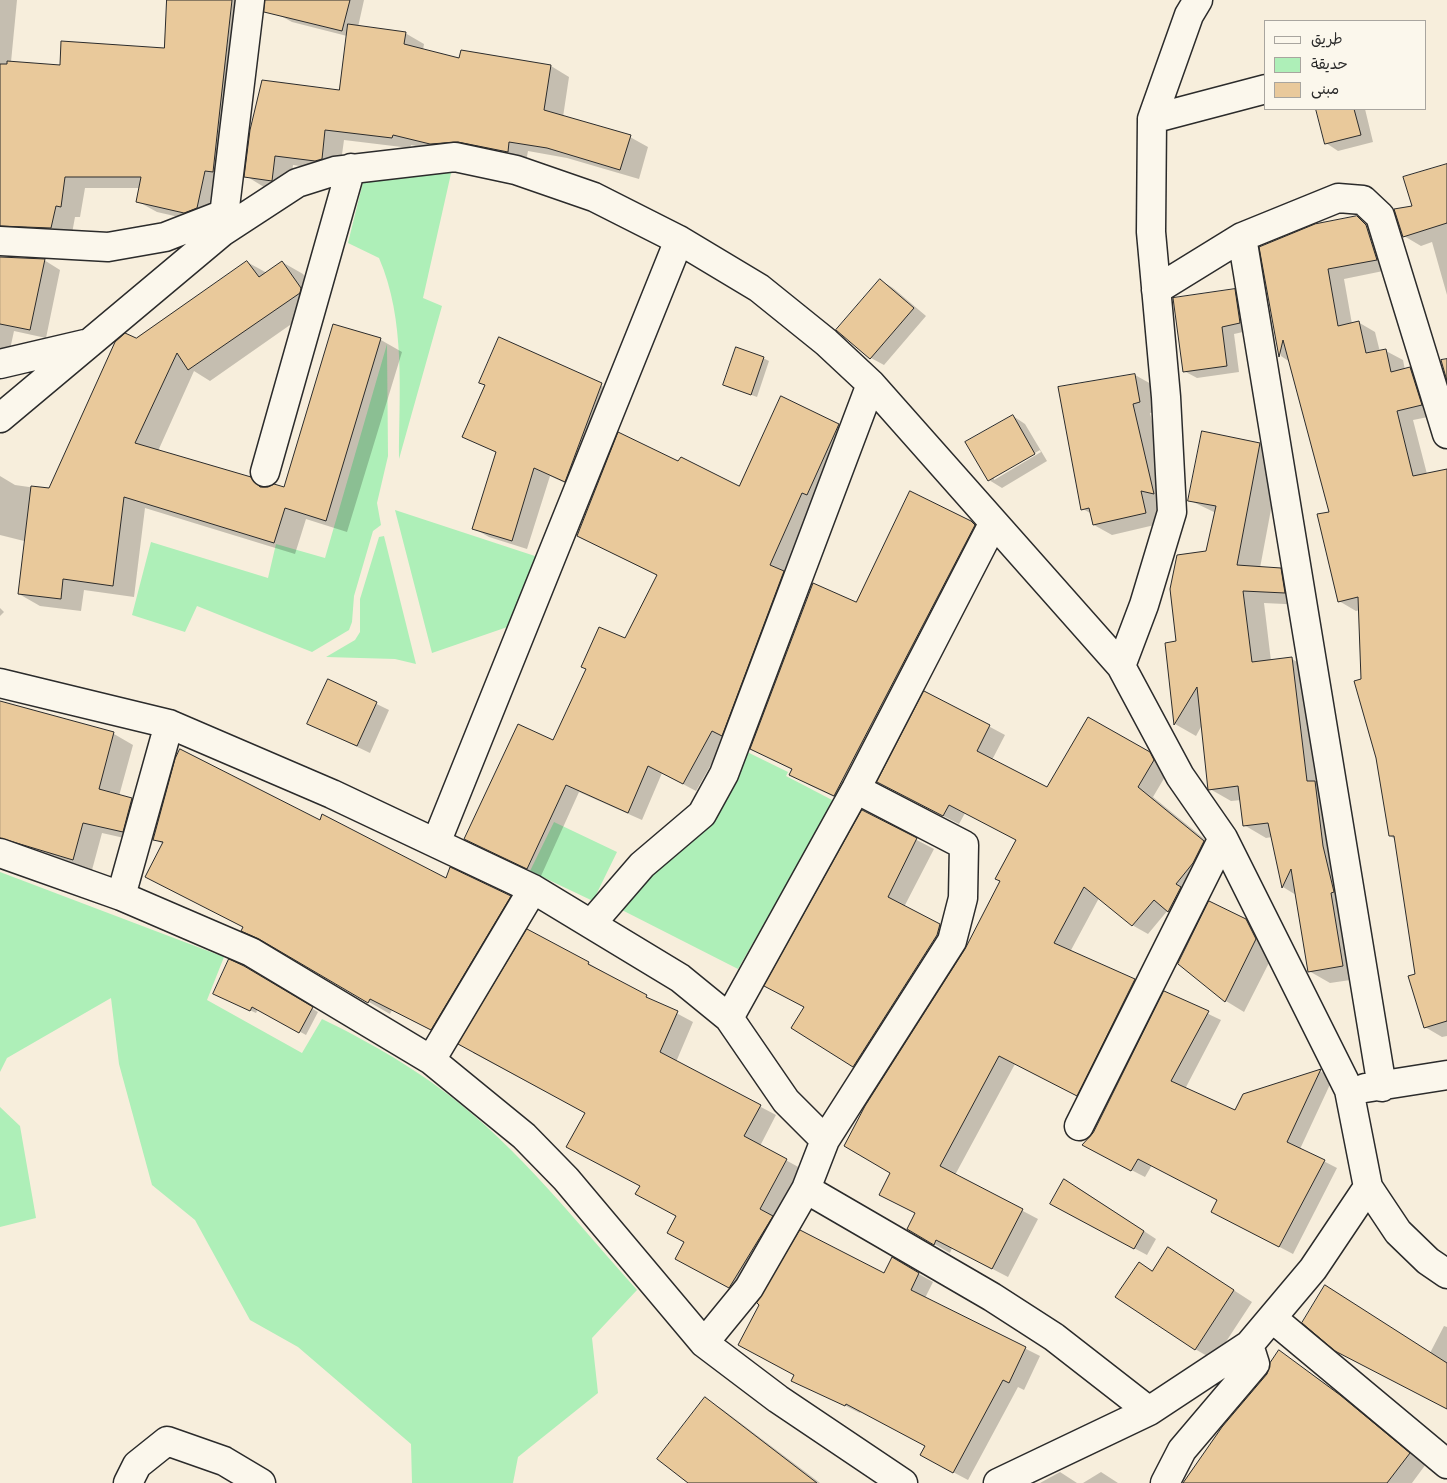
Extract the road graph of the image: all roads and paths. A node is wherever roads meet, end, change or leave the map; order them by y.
1 (250, 0) edge
2 (1198, 0) edge
3 (1264, 90) edge
4 (1152, 119) junction
5 (351, 168) junction
6 (223, 223) junction
7 (1242, 237) junction
8 (0, 240) edge
9 (679, 240) junction
10 (1156, 290) junction
11 (89, 343) junction
12 (0, 364) edge
13 (871, 384) junction
14 (0, 418) edge
15 (1447, 434) edge
16 (266, 472) dead end
17 (993, 524) junction
18 (1121, 666) junction
19 (0, 683) edge
20 (169, 724) junction
21 (856, 789) junction
22 (1223, 838) junction
23 (436, 843) junction
24 (0, 853) edge
25 (534, 889) junction
26 (121, 896) junction
27 (591, 924) junction
28 (728, 1018) junction
29 (431, 1060) junction
30 (1447, 1075) edge
31 (1382, 1087) junction
32 (1349, 1090) junction
33 (1079, 1126) dead end
34 (825, 1140) junction
35 (1368, 1187) junction
36 (806, 1189) junction
37 (1447, 1274) edge
38 (1272, 1318) junction
39 (704, 1343) junction
40 (1249, 1345) junction
41 (1149, 1411) junction
42 (1447, 1464) edge
43 (128, 1483) edge
44 (261, 1483) edge
45 (903, 1483) edge
46 (998, 1483) edge
47 (1166, 1483) edge

1 - 6 street
2 - 4 street
3 - 4 street
4 - 10 street
5 - 6 street
5 - 9 street
5 - 16 street
6 - 8 street
6 - 11 street
7 - 10 street
7 - 15 street
7 - 31 street
9 - 13 street
9 - 23 street
10 - 18 street
11 - 12 street
11 - 14 street
13 - 17 street
13 - 27 street
17 - 18 street
17 - 21 street
18 - 22 street
19 - 20 street
20 - 23 street
20 - 26 street
21 - 28 street
21 - 34 street
22 - 32 street
22 - 33 street
23 - 25 street
24 - 26 street
25 - 27 street
25 - 29 street
26 - 29 street
27 - 28 street
28 - 34 street
29 - 39 street
30 - 31 street
31 - 32 street
32 - 35 street
34 - 36 street
35 - 37 street
35 - 38 street
36 - 39 street
36 - 41 street
38 - 40 street
38 - 42 street
39 - 45 street
40 - 41 street
40 - 47 street
41 - 46 street
43 - 44 street

